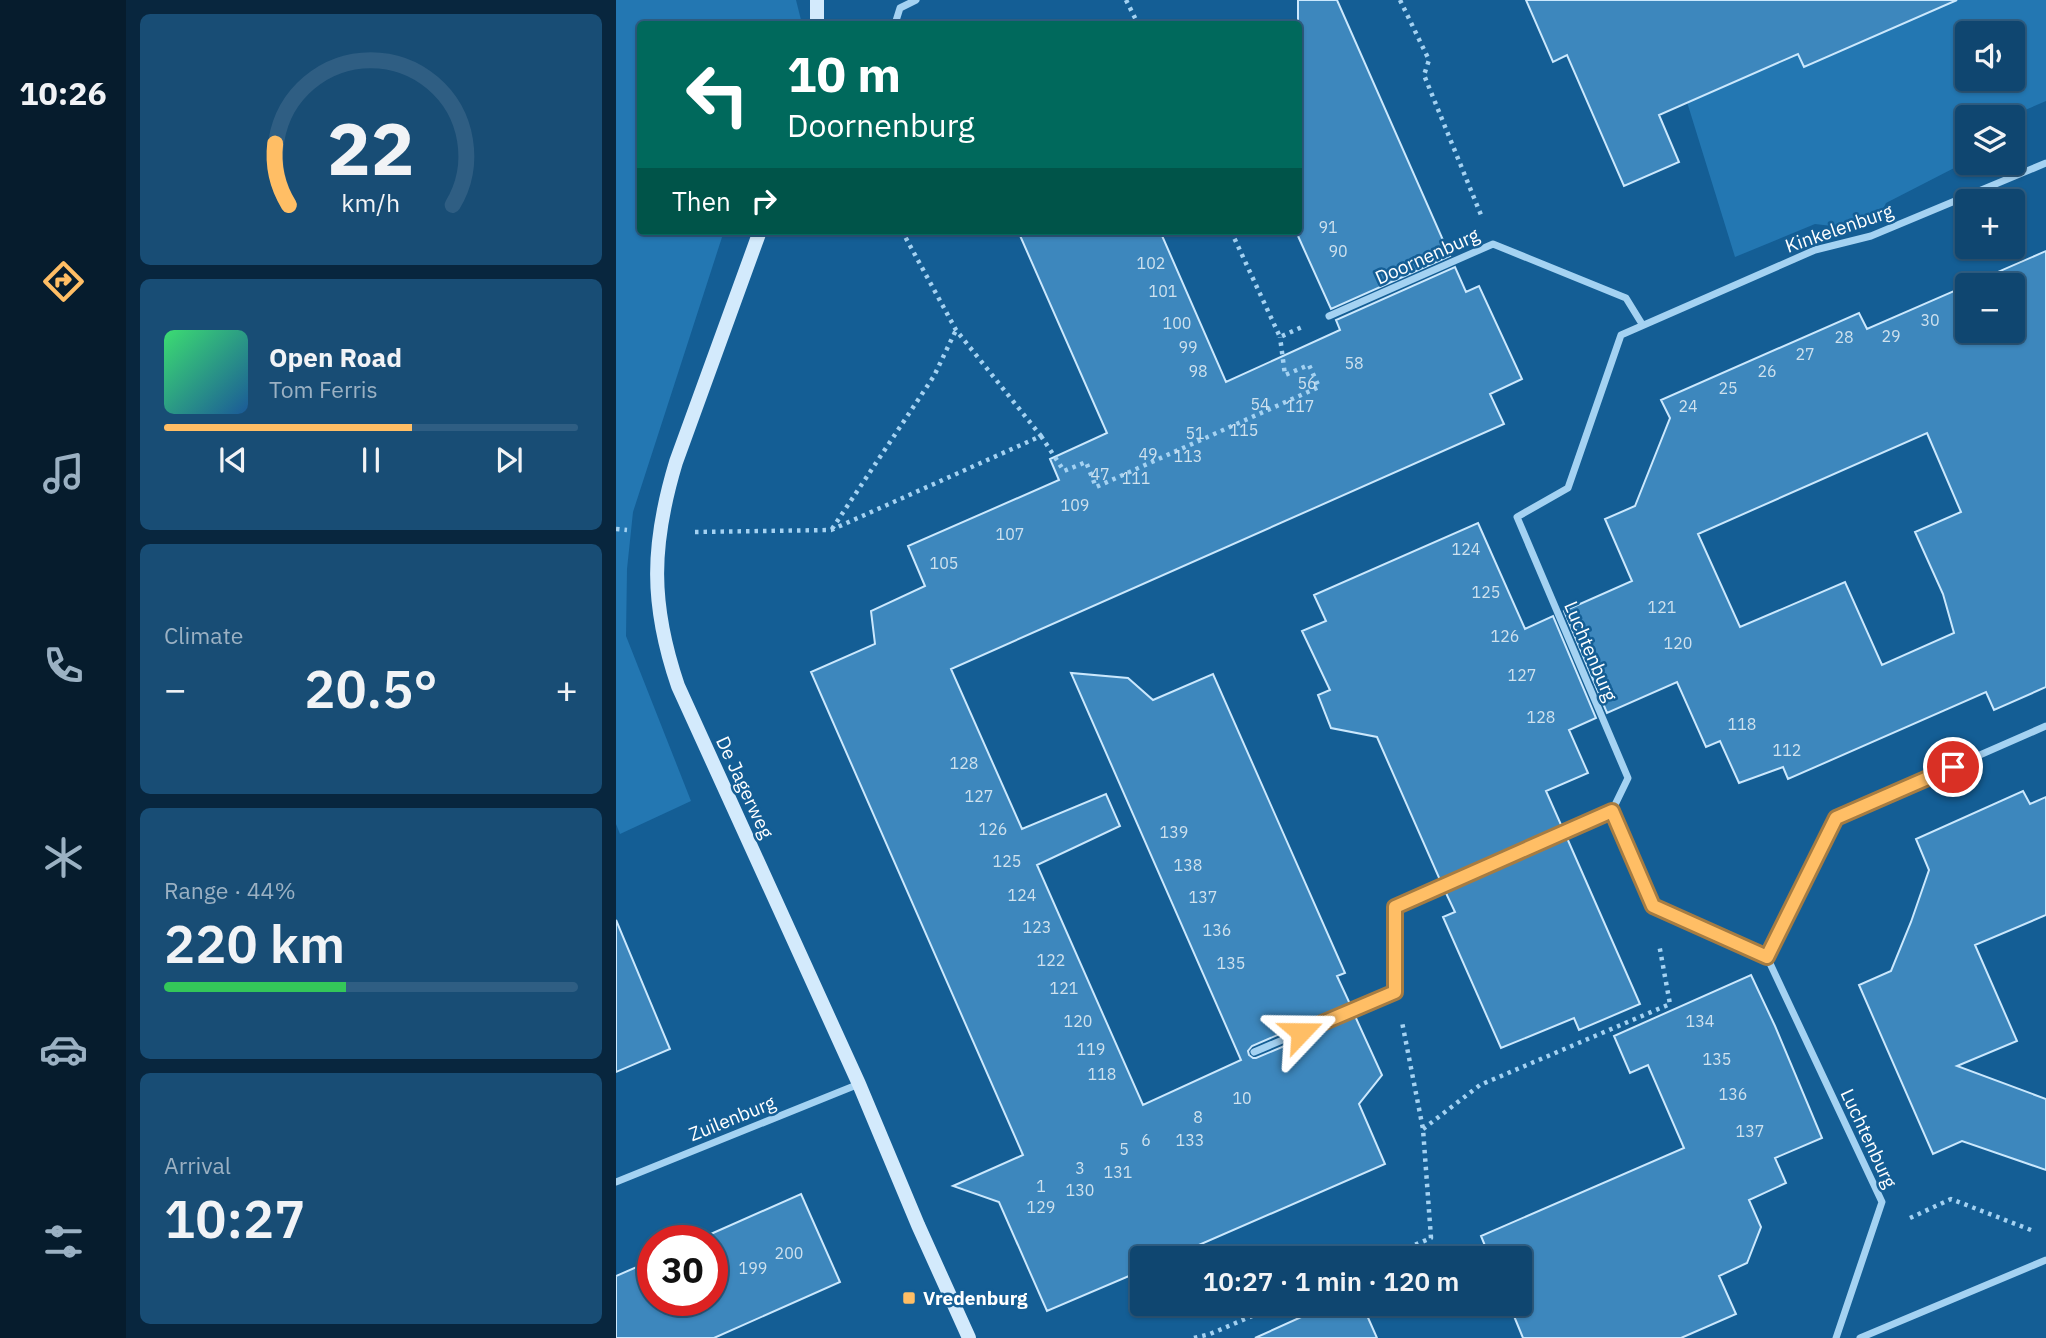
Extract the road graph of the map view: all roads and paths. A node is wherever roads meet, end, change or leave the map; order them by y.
1 (817, 0) edge
2 (916, 0) edge
3 (1126, 0) edge
4 (1400, 0) edge
5 (817, 21) edge
6 (896, 21) edge
7 (1136, 21) edge
8 (2046, 163) edge
9 (759, 235) edge
10 (904, 235) edge
11 (1233, 235) edge
12 (1493, 244) junction
13 (1329, 316) joint
14 (1643, 324) junction
15 (956, 330) junction
16 (1279, 337) junction
17 (1041, 436) junction
18 (831, 530) junction
19 (659, 532) junction
20 (2046, 726) edge
21 (1612, 811) junction
22 (1653, 906) junction
23 (1767, 957) junction
24 (1395, 992) junction
25 (1254, 1052) dead end
26 (859, 1084) junction
27 (1423, 1129) junction
28 (616, 1182) edge
29 (2034, 1231) dead end
30 (1871, 1235) junction
31 (1412, 1246) edge
32 (2046, 1260) edge
33 (1252, 1316) edge
34 (969, 1338) edge
35 (1194, 1338) edge
36 (1836, 1338) edge
37 (1860, 1338) edge

1 - 5 street
2 - 6 street
3 - 7 path
4 - 12 path
8 - 14 street, Kinkelenburg
9 - 19 street, De Jagerweg
10 - 15 path
11 - 16 path
12 - 13 street, Doornenburg
12 - 14 street, Doornenburg
13 - 16 path
14 - 21 street, Luchtenburg
15 - 17 path
15 - 18 path
16 - 17 path
17 - 18 path
18 - 19 path
19 - 26 street, De Jagerweg
20 - 23 street
21 - 22 street
21 - 24 street
22 - 23 street
22 - 27 path
23 - 30 street, Luchtenburg
24 - 25 street
24 - 27 path
26 - 28 street, Zuilenburg
26 - 34 street, De Jagerweg
27 - 31 path
29 - 30 path
30 - 36 street, Luchtenburg
32 - 37 street
33 - 35 path

